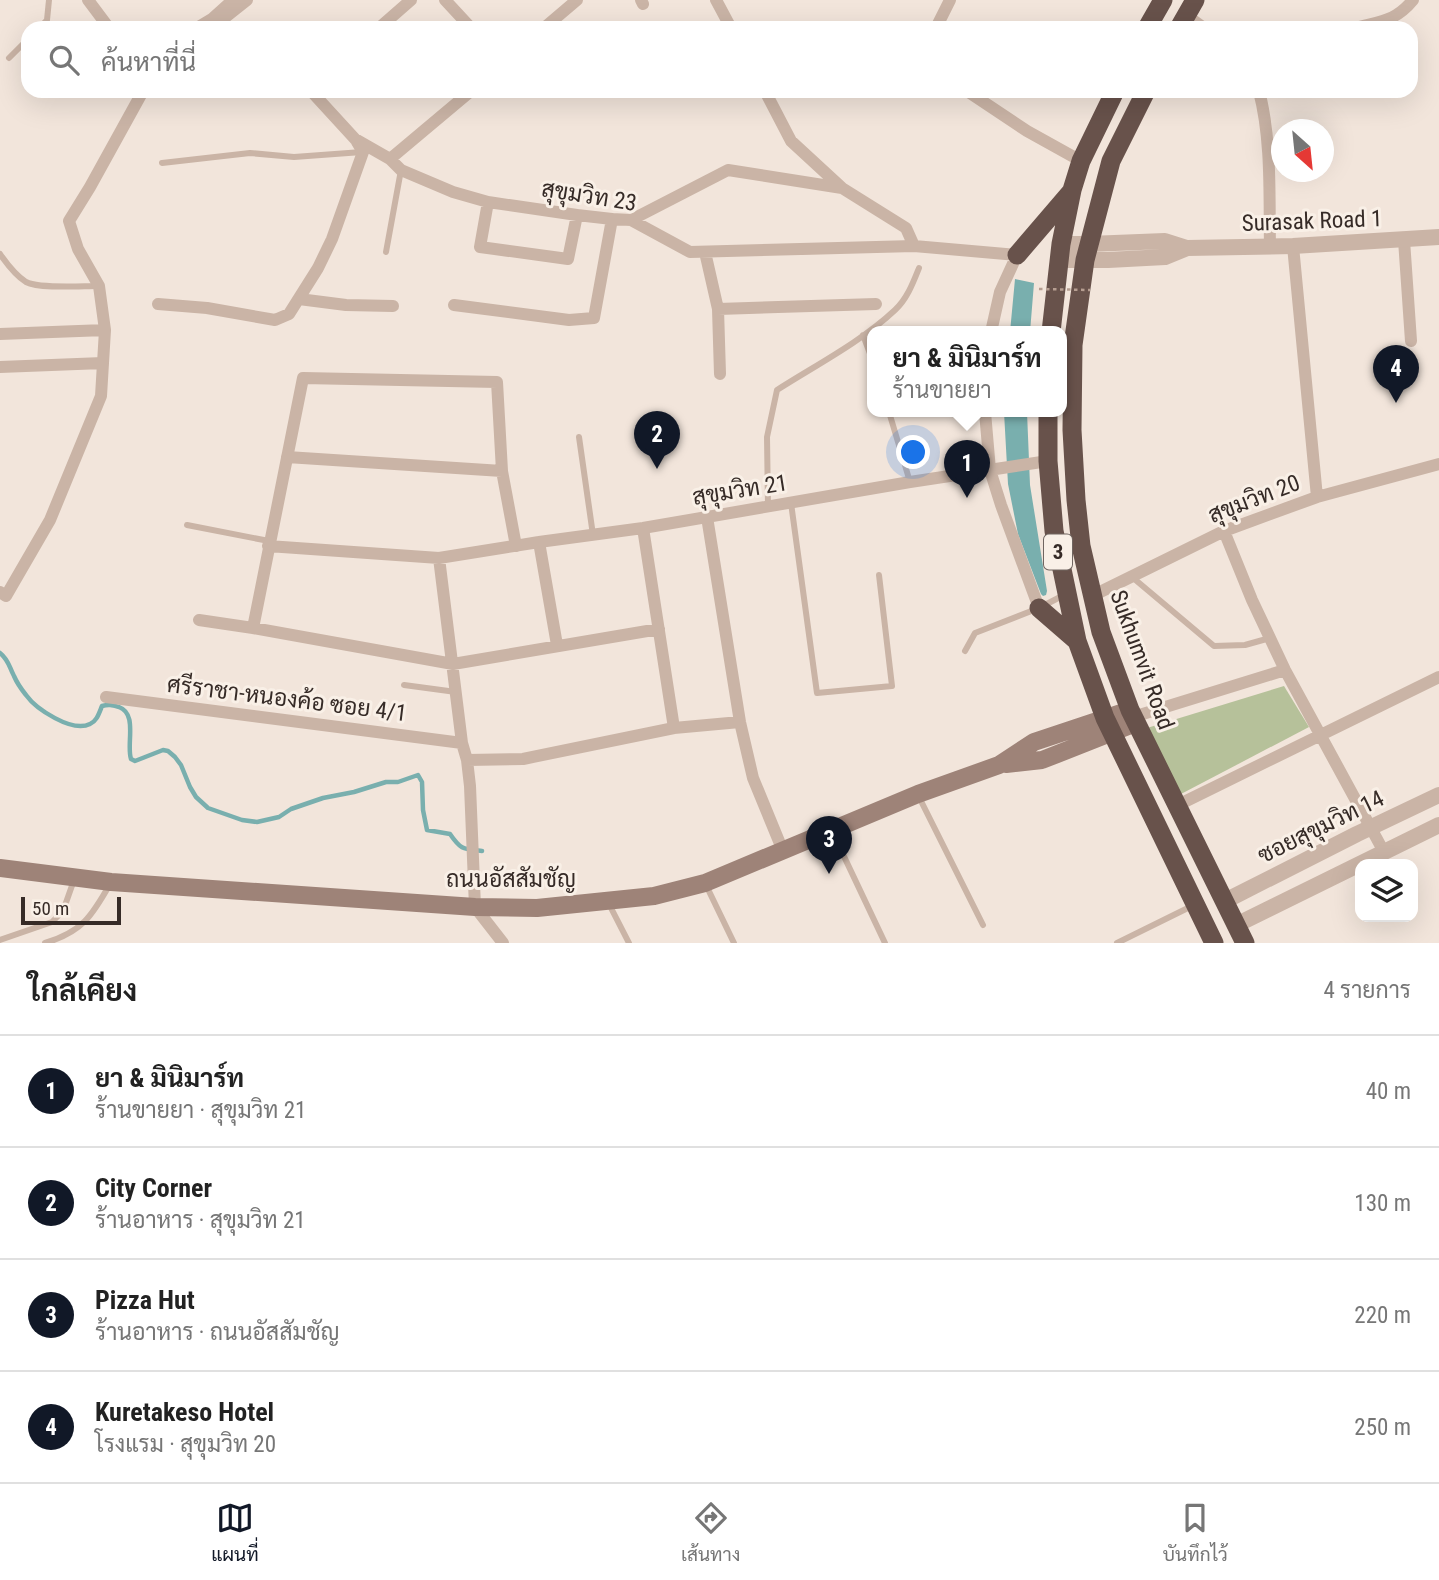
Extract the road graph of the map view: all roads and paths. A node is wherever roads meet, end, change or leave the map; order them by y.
1 (48, 0) edge
2 (88, 0) edge
3 (233, 0) edge
4 (247, 0) edge
5 (411, 0) edge
6 (444, 0) edge
7 (577, 0) edge
8 (716, 0) edge
9 (950, 0) edge
10 (1163, 0) edge
11 (1413, 0) edge
12 (46, 21) edge
13 (103, 21) edge
14 (209, 21) edge
15 (222, 21) edge
16 (387, 21) edge
17 (464, 21) edge
18 (552, 21) edge
19 (727, 21) edge
20 (940, 21) edge
21 (1151, 21) edge
22 (1382, 21) edge
23 (21, 46) edge
24 (9, 58) dead end
25 (139, 98) edge
26 (317, 98) edge
27 (463, 98) edge
28 (769, 98) edge
29 (978, 98) edge
30 (1112, 98) edge
31 (1142, 98) edge
32 (1261, 98) edge
33 (355, 139) junction
34 (363, 152) junction
35 (390, 159) junction
36 (1081, 161) junction
37 (162, 163) dead end
38 (401, 170) junction
39 (842, 188) junction
40 (1072, 190) junction
41 (488, 202) junction
42 (577, 215) junction
43 (612, 219) junction
44 (631, 220) junction
45 (1439, 237) edge
46 (1404, 240) junction
47 (914, 246) junction
48 (1293, 246) junction
49 (1270, 247) junction
50 (705, 252) junction
51 (1060, 252) junction
52 (1087, 252) junction
53 (386, 253) dead end
54 (0, 254) edge
55 (1017, 255) junction
56 (919, 268) dead end
57 (99, 286) junction
58 (1039, 289) dead end
59 (1090, 290) dead end
60 (299, 299) junction
61 (158, 304) dead end
62 (876, 304) dead end
63 (454, 305) dead end
64 (393, 306) dead end
65 (718, 309) junction
66 (875, 326) edge
67 (992, 326) edge
68 (1052, 326) edge
69 (105, 330) junction
70 (867, 332) edge
71 (0, 334) edge
72 (863, 335) junction
73 (1411, 341) dead end
74 (867, 345) edge
75 (103, 363) junction
76 (0, 367) edge
77 (720, 374) dead end
78 (890, 417) edge
79 (985, 417) edge
80 (1047, 417) edge
81 (579, 437) dead end
82 (287, 457) junction
83 (1039, 462) junction
84 (1439, 464) edge
85 (990, 470) junction
86 (502, 471) junction
87 (910, 482) junction
88 (1317, 497) junction
89 (791, 503) junction
90 (768, 507) junction
91 (707, 517) junction
92 (187, 525) dead end
93 (643, 528) junction
94 (1224, 531) junction
95 (593, 535) junction
96 (539, 542) junction
97 (269, 543) junction
98 (516, 546) junction
99 (439, 558) junction
100 (879, 575) dead end
101 (1131, 576) junction
102 (0, 592) edge
103 (1066, 593) junction
104 (1092, 596) junction
105 (1039, 608) junction
106 (199, 620) dead end
107 (253, 628) junction
108 (659, 629) junction
109 (1270, 638) junction
110 (1077, 641) junction
111 (557, 645) junction
112 (965, 651) dead end
113 (453, 664) junction
114 (1285, 670) junction
115 (1439, 677) edge
116 (404, 685) dead end
117 (456, 692) junction
118 (106, 697) dead end
119 (1133, 716) junction
120 (740, 722) junction
121 (1109, 725) junction
122 (674, 729) junction
123 (1320, 734) junction
124 (462, 743) junction
125 (467, 760) junction
126 (918, 794) junction
127 (1439, 795) edge
128 (1178, 805) junction
129 (1439, 825) edge
130 (1371, 827) junction
131 (832, 831) junction
132 (783, 851) junction
133 (1384, 852) junction
134 (0, 869) edge
135 (75, 878) junction
136 (111, 882) junction
137 (705, 883) junction
138 (608, 901) junction
139 (1224, 901) junction
140 (1196, 904) junction
141 (475, 907) junction
142 (983, 925) dead end
143 (1236, 925) junction
144 (0, 940) edge
145 (46, 943) edge
146 (503, 943) edge
147 (629, 943) edge
148 (734, 943) edge
149 (886, 943) edge
150 (1117, 943) edge
151 (1214, 943) edge
152 (1245, 943) edge

1 - 12 lane
2 - 13 street
3 - 14 street
4 - 15 street
5 - 16 street
6 - 17 street
7 - 18 street
8 - 19 street
9 - 20 street
10 - 21 highway
11 - 22 street
23 - 24 lane
25 - 57 street
26 - 33 street, สุขุมวิท 23
27 - 35 street
28 - 39 street
29 - 36 street
30 - 36 highway
31 - 52 highway, Sukhumvit Road / 3
32 - 49 street
33 - 34 street
33 - 35 street, สุขุมวิท 23
34 - 37 lane
34 - 60 street
35 - 38 street, สุขุมวิท 23
36 - 40 highway
38 - 41 street, สุขุมวิท 23
38 - 53 lane
39 - 44 street
39 - 47 street
40 - 51 highway
40 - 55 highway
41 - 42 street, สุขุมวิท 23
41 - 42 street
42 - 43 street, สุขุมวิท 23
43 - 44 street, สุขุมวิท 23
43 - 63 street
44 - 50 street, สุขุมวิท 23
45 - 46 street, Surasak Road 1
46 - 48 street, Surasak Road 1
46 - 73 street
47 - 50 street, สุขุมวิท 23
47 - 55 street, สุขุมวิท 23
48 - 49 street, Surasak Road 1
48 - 88 street
49 - 52 street, Surasak Road 1
50 - 65 street
51 - 52 street, Surasak Road 1
51 - 68 highway
52 - 104 highway, Sukhumvit Road / 3
54 - 57 lane
55 - 67 street
56 - 66 lane
57 - 69 street
58 - 59 path, bridge
60 - 61 street
60 - 64 street
62 - 65 street
65 - 77 street
69 - 71 street
69 - 75 street
70 - 72 lane
72 - 74 lane
72 - 90 lane
75 - 76 street
75 - 102 street
78 - 87 lane
79 - 85 street
80 - 83 highway, 3
81 - 95 lane
82 - 86 street
82 - 86 street
82 - 97 street
83 - 85 street, สุขุมวิท 21
83 - 103 highway, 3
84 - 88 street, สุขุมวิท 20
85 - 87 street, สุขุมวิท 21
85 - 105 street
86 - 98 street
87 - 89 street, สุขุมวิท 21
88 - 94 street, สุขุมวิท 20
89 - 90 street, สุขุมวิท 21
89 - 100 lane
90 - 91 street, สุขุมวิท 21
91 - 93 street, สุขุมวิท 21
91 - 120 street
92 - 97 lane
93 - 95 street, สุขุมวิท 21
93 - 108 street
94 - 101 street, สุขุมวิท 20
94 - 109 street
95 - 96 street, สุขุมวิท 21
96 - 98 street, สุขุมวิท 21
96 - 111 street
97 - 99 street, สุขุมวิท 21
97 - 107 street
98 - 99 street, สุขุมวิท 21
99 - 113 street
101 - 104 street, สุขุมวิท 20
101 - 109 lane
103 - 105 lane
103 - 110 highway, 3
104 - 119 highway, Sukhumvit Road / 3
105 - 110 highway
105 - 112 lane
106 - 107 street
107 - 113 street
108 - 111 street
108 - 122 street
109 - 114 street
110 - 121 highway, 3
111 - 113 street
113 - 117 street
114 - 119 street
114 - 123 street
115 - 123 street
116 - 117 lane
117 - 124 street
118 - 124 street, ศรีราชา-หนองค้อ ซอย 4/1
119 - 121 main road, ถนนอัสสัมชัญ
119 - 128 highway, Sukhumvit Road / 3
120 - 122 street
120 - 132 street
121 - 126 main road, ถนนอัสสัมชัญ
121 - 140 highway, 3
122 - 125 street
123 - 128 street
123 - 130 street
124 - 125 street
125 - 141 street
126 - 131 main road, ถนนอัสสัมชัญ
126 - 142 lane
127 - 130 street, ซอยสุขุมวิท 14
128 - 139 highway, Sukhumvit Road / 3
129 - 133 street
130 - 133 street
130 - 139 street, ซอยสุขุมวิท 14
131 - 132 main road, ถนนอัสสัมชัญ
131 - 149 lane
132 - 137 main road, ถนนอัสสัมชัญ
133 - 143 street
134 - 135 main road, ถนนอัสสัมชัญ
135 - 136 main road, ถนนอัสสัมชัญ
135 - 144 lane
136 - 141 main road, ถนนอัสสัมชัญ
136 - 145 lane
137 - 138 main road, ถนนอัสสัมชัญ
137 - 148 lane
138 - 141 main road, ถนนอัสสัมชัญ
138 - 147 lane
139 - 143 highway, Sukhumvit Road / 3
140 - 150 lane
140 - 151 highway, 3
141 - 146 street
143 - 152 highway, Sukhumvit Road / 3

